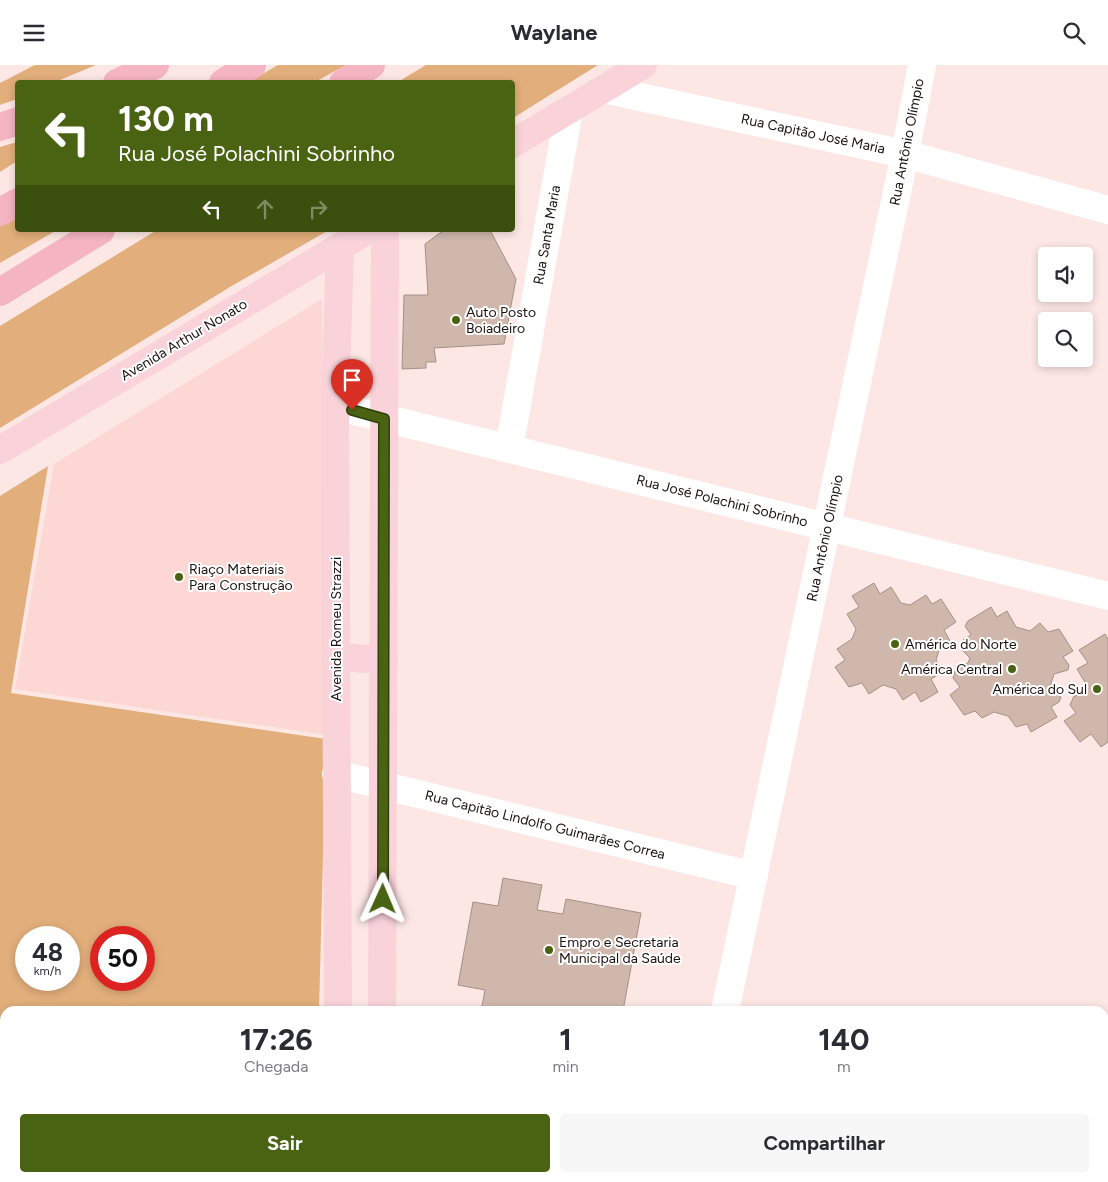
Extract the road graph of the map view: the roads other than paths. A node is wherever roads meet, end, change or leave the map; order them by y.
1 (155, 65) edge
2 (252, 65) edge
3 (371, 65) edge
4 (643, 65) edge
5 (922, 65) edge
6 (123, 80) edge
7 (228, 80) edge
8 (348, 80) edge
9 (603, 89) junction
10 (569, 110) junction
11 (15, 122) edge
12 (0, 127) edge
13 (515, 142) edge
14 (905, 154) junction
15 (15, 204) edge
16 (1108, 210) edge
17 (0, 212) edge
18 (99, 232) edge
19 (365, 232) edge
20 (385, 232) edge
21 (340, 247) junction
22 (0, 292) edge
23 (335, 406) junction
24 (384, 419) junction
25 (509, 449) junction
26 (0, 450) edge
27 (827, 526) junction
28 (1108, 596) edge
29 (336, 657) junction
30 (384, 660) junction
31 (336, 774) junction
32 (384, 786) junction
33 (754, 876) junction
34 (338, 1006) edge
35 (382, 1006) edge
36 (726, 1006) edge

1 - 6 highway
2 - 7 highway
3 - 8 highway
4 - 9 main road
5 - 14 street, Rua Antônio Olímpio
9 - 10 main road
9 - 14 street, Rua Capitão José Maria
10 - 13 main road
10 - 25 street, Rua Santa Maria
11 - 12 highway
14 - 16 street, Rua Capitão José Maria
14 - 27 street, Rua Antônio Olímpio
15 - 17 highway
18 - 22 highway
19 - 21 main road, Avenida Arthur Nonato
20 - 24 main road
21 - 23 main road, Avenida Romeu Strazzi
21 - 26 main road, Avenida Arthur Nonato
23 - 24 street, Rua José Polachini Sobrinho
23 - 29 main road, Avenida Romeu Strazzi
24 - 25 street, Rua José Polachini Sobrinho
24 - 30 main road
25 - 27 street, Rua José Polachini Sobrinho
27 - 28 street, Rua José Polachini Sobrinho
27 - 33 street, Rua Antônio Olímpio
29 - 30 main road
29 - 31 main road, Avenida Romeu Strazzi
30 - 32 main road
31 - 32 street, Rua Capitão Lindolfo Guimarães Correa
31 - 34 main road, Avenida Romeu Strazzi
32 - 33 street, Rua Capitão Lindolfo Guimarães Correa
32 - 35 main road
33 - 36 street, Rua Antônio Olímpio

